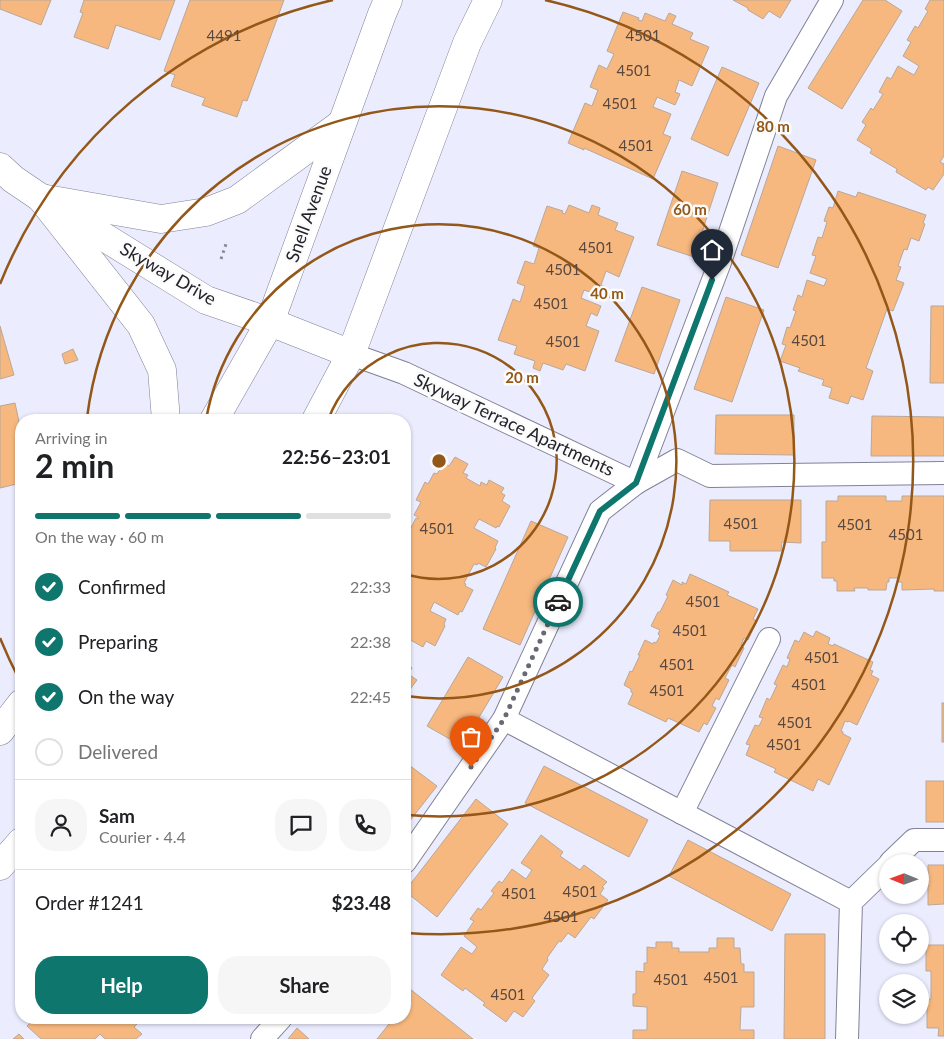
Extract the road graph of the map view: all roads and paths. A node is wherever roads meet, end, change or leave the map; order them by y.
1 (388, 0) edge
2 (488, 0) edge
3 (832, 0) edge
4 (341, 124) junction
5 (0, 167) edge
6 (41, 198) junction
7 (270, 322) junction
8 (351, 354) junction
9 (166, 414) edge
10 (217, 414) edge
11 (319, 414) edge
12 (944, 473) edge
13 (636, 483) junction
14 (769, 638) dead end
15 (15, 712) edge
16 (504, 719) junction
17 (0, 731) edge
18 (682, 813) junction
19 (944, 840) edge
20 (15, 849) edge
21 (411, 853) edge
22 (899, 854) edge
23 (0, 866) edge
24 (879, 875) edge
25 (851, 902) junction
26 (276, 1024) edge
27 (262, 1039) edge
28 (847, 1039) edge

1 - 4 main road, Snell Avenue
2 - 8 main road
3 - 13 lane, Skyway Terrace Apartments
4 - 6 main road
4 - 7 main road, Snell Avenue
5 - 6 main road, Skyway Drive
6 - 7 main road, Skyway Drive
6 - 9 main road
7 - 8 main road, Skyway Drive
7 - 10 main road, Snell Avenue
8 - 11 main road
8 - 13 lane, Skyway Terrace Apartments
12 - 13 lane
13 - 16 lane
14 - 18 lane
15 - 17 main road
16 - 18 lane
16 - 21 lane
18 - 25 lane
19 - 22 lane
20 - 23 main road
24 - 25 lane
25 - 28 lane
26 - 27 lane

